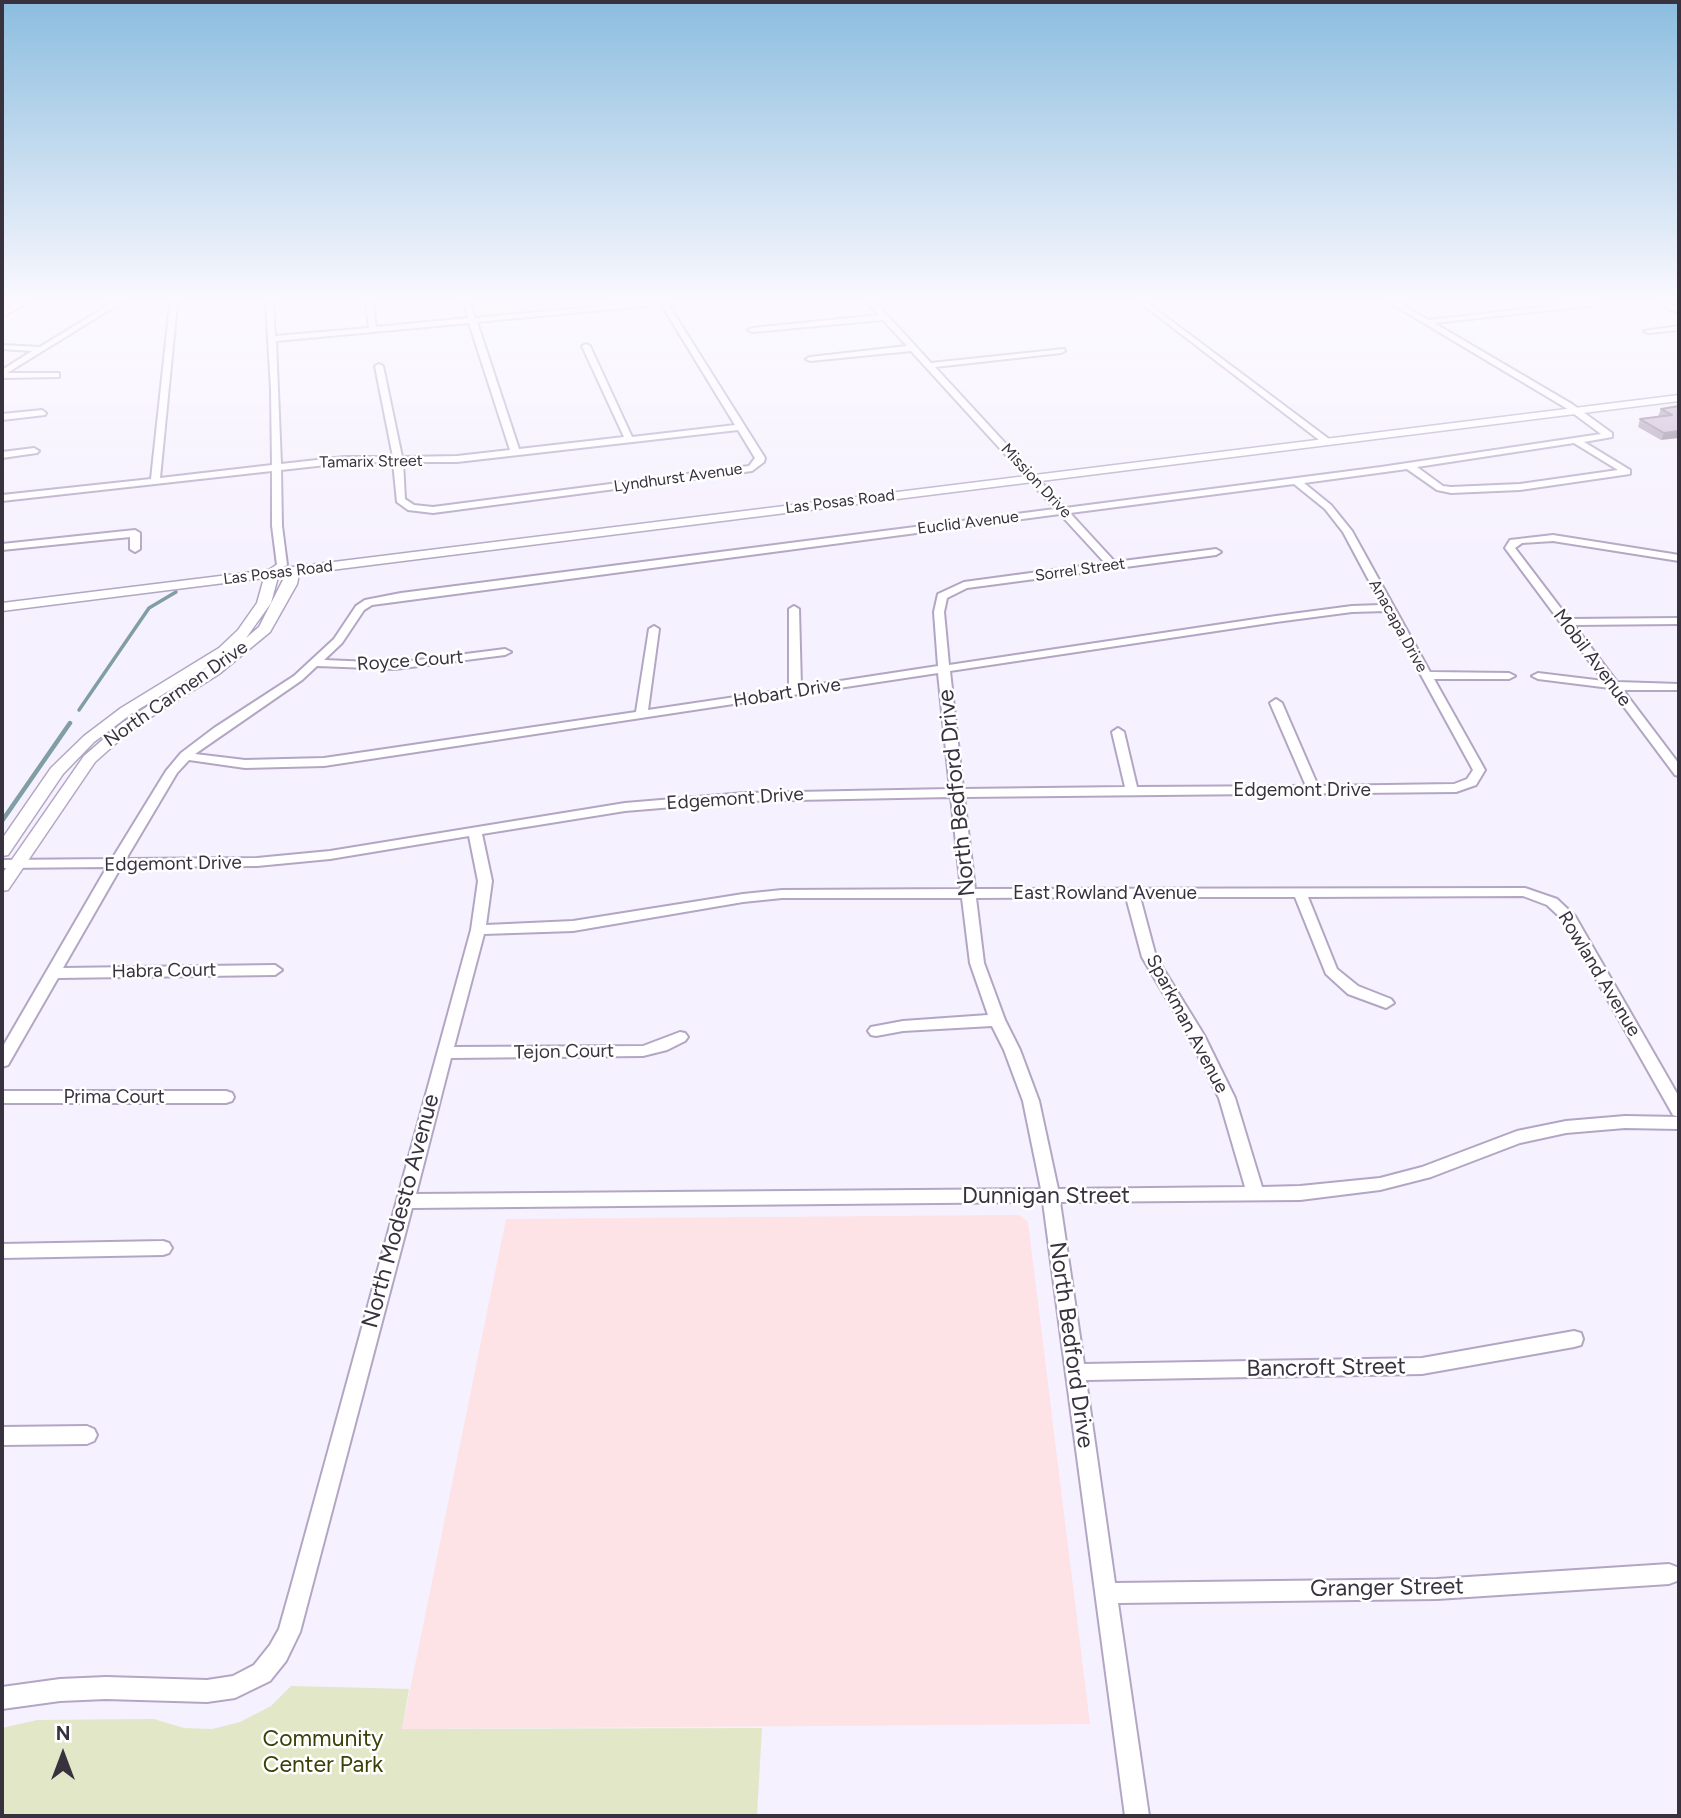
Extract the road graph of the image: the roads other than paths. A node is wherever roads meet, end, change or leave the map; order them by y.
1 (164, 389) edge
2 (275, 389) edge
3 (384, 389) edge
4 (494, 389) edge
5 (606, 389) edge
6 (717, 389) edge
7 (952, 389) edge
8 (1257, 389) edge
9 (1540, 389) edge
10 (1679, 393) edge
11 (1679, 398) edge
12 (1573, 408) junction
13 (42, 413) dead end
14 (2, 417) edge
15 (740, 427) junction
16 (629, 439) junction
17 (1323, 439) junction
18 (1577, 442) junction
19 (34, 451) dead end
20 (515, 452) junction
21 (2, 455) edge
22 (398, 461) junction
23 (1408, 466) junction
24 (275, 468) junction
25 (1029, 475) junction
26 (155, 481) junction
27 (1296, 481) junction
28 (2, 498) edge
29 (1064, 510) junction
30 (2, 547) edge
31 (135, 549) dead end
32 (1216, 552) dead end
33 (1679, 558) edge
34 (1113, 566) junction
35 (282, 570) junction
36 (945, 593) joint
37 (2, 600) edge
38 (2, 607) edge
39 (1388, 608) junction
40 (794, 609) dead end
41 (1679, 621) edge
42 (1564, 622) junction
43 (653, 629) dead end
44 (505, 652) dead end
45 (316, 663) junction
46 (943, 668) junction
47 (1424, 675) junction
48 (1509, 676) dead end
49 (1538, 676) dead end
50 (1614, 686) junction
51 (1679, 687) edge
52 (795, 691) junction
53 (1276, 703) dead end
54 (640, 715) junction
55 (1118, 732) dead end
56 (185, 757) junction
57 (1678, 770) edge
58 (1472, 782) joint
59 (1314, 790) junction
60 (1132, 791) junction
61 (956, 793) junction
62 (475, 832) junction
63 (2, 850) edge
64 (9, 864) edge
65 (116, 865) junction
66 (2, 886) edge
67 (1482, 890) joint
68 (1132, 892) junction
69 (1300, 892) junction
70 (968, 895) junction
71 (478, 930) junction
72 (275, 970) dead end
73 (54, 973) junction
74 (1385, 1003) dead end
75 (996, 1020) junction
76 (876, 1031) dead end
77 (680, 1037) dead end
78 (444, 1053) junction
79 (2, 1061) edge
80 (2, 1097) edge
81 (226, 1097) dead end
82 (1679, 1111) edge
83 (1679, 1123) edge
84 (1256, 1194) junction
85 (1051, 1197) junction
86 (404, 1201) junction
87 (163, 1248) dead end
88 (2, 1251) edge
89 (1574, 1339) dead end
90 (1075, 1372) junction
91 (87, 1435) dead end
92 (2, 1436) edge
93 (1669, 1574) dead end
94 (1105, 1593) junction
95 (2, 1698) edge
96 (1137, 1816) edge

1 - 26 street
2 - 24 street
3 - 22 street
4 - 20 street
5 - 16 street
6 - 15 street, Lyndhurst Avenue
7 - 25 street, Mission Drive
8 - 17 street
9 - 12 street
10 - 12 main road, Las Posas Road
11 - 12 main road, Las Posas Road
12 - 17 main road, Las Posas Road
12 - 18 street, Euclid Avenue
13 - 14 street
15 - 16 street, Tamarix Street
15 - 22 street, Lyndhurst Avenue
16 - 20 street, Tamarix Street
17 - 25 main road, Las Posas Road
18 - 23 street, Euclid Avenue
18 - 23 street
19 - 21 street
20 - 22 street, Tamarix Street
22 - 24 street, Tamarix Street
23 - 27 street, Euclid Avenue
24 - 26 street, Tamarix Street
24 - 35 street
25 - 29 street, Mission Drive
25 - 35 main road, Las Posas Road
26 - 28 street, Tamarix Street
27 - 29 street, Euclid Avenue
27 - 39 street, Anacapa Drive
29 - 34 street, Mission Drive
29 - 45 street, Euclid Avenue
30 - 31 street
32 - 34 street, Sorrel Street
33 - 42 street, Mobil Avenue
34 - 36 street, Sorrel Street
35 - 37 main road, Las Posas Road
35 - 38 main road, Las Posas Road
35 - 63 main road, North Carmen Drive
35 - 64 main road, North Carmen Drive
36 - 46 street, North Bedford Drive
39 - 46 street, Hobart Drive
39 - 47 street, Anacapa Drive
40 - 52 street
41 - 42 street
42 - 50 street, Mobil Avenue
43 - 54 street
44 - 45 street, Royce Court
45 - 56 street
46 - 52 street, Hobart Drive
46 - 61 street, North Bedford Drive
47 - 48 street
47 - 58 street, Anacapa Drive
49 - 50 street
50 - 51 street
50 - 57 street, Mobil Avenue
52 - 54 street, Hobart Drive
53 - 59 street
54 - 56 street, Hobart Drive
55 - 60 street
56 - 65 street
58 - 59 street, Edgemont Drive
59 - 60 street, Edgemont Drive
60 - 61 street, Edgemont Drive
61 - 62 street, Edgemont Drive
61 - 70 street, North Bedford Drive
62 - 65 street, Edgemont Drive
62 - 71 street, North Modesto Avenue
64 - 65 street, Edgemont Drive
64 - 66 main road, North Carmen Drive
65 - 73 street
67 - 69 street, East Rowland Avenue
67 - 82 street, Rowland Avenue
68 - 69 street, East Rowland Avenue
68 - 70 street, East Rowland Avenue
68 - 84 street, Sparkman Avenue
69 - 74 street
70 - 71 street, East Rowland Avenue
70 - 75 street, North Bedford Drive
71 - 78 street, North Modesto Avenue
72 - 73 street, Habra Court
73 - 79 street
75 - 76 street
75 - 85 street, North Bedford Drive
77 - 78 street, Tejon Court
78 - 86 street, North Modesto Avenue
80 - 81 street, Prima Court
83 - 84 street, Dunnigan Street
84 - 85 street, Dunnigan Street
85 - 86 street, Dunnigan Street
85 - 90 street, North Bedford Drive
86 - 95 street, North Modesto Avenue
87 - 88 street
89 - 90 street, Bancroft Street
90 - 94 street, North Bedford Drive
91 - 92 street
93 - 94 street, Granger Street
94 - 96 street, North Bedford Drive

